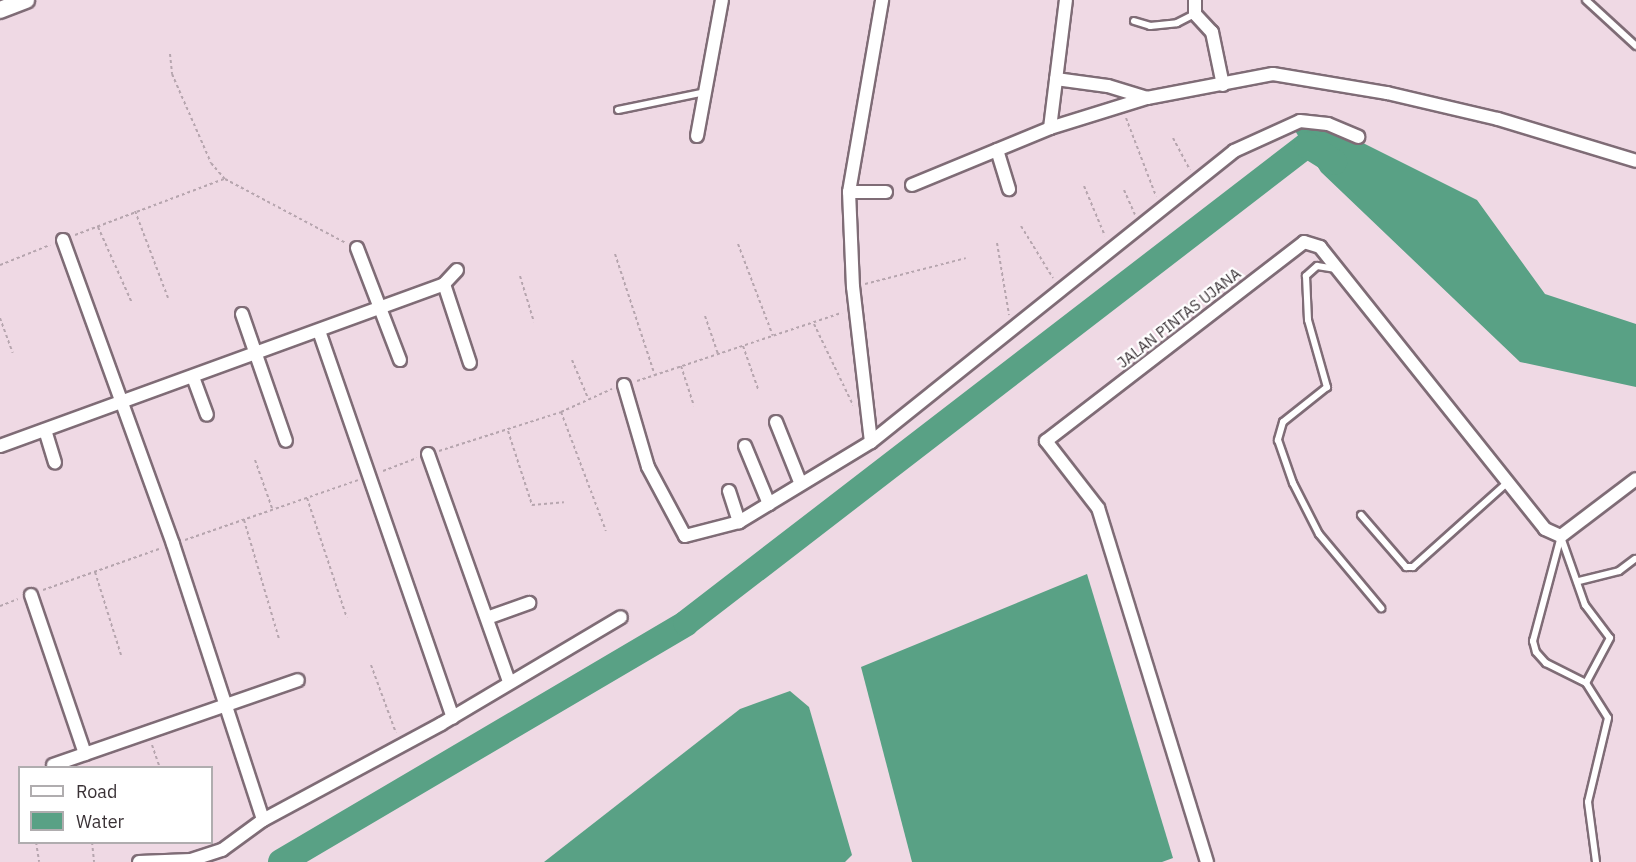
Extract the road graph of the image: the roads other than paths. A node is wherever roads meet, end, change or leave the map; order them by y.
1 (26, 0) edge
2 (722, 0) edge
3 (882, 0) edge
4 (1066, 0) edge
5 (1195, 0) edge
6 (1586, 0) edge
7 (0, 10) edge
8 (1195, 14) junction
9 (1134, 21) dead end
10 (1636, 46) edge
11 (1056, 80) junction
12 (1223, 85) junction
13 (707, 92) junction
14 (1147, 98) junction
15 (618, 110) dead end
16 (1050, 128) junction
17 (697, 136) dead end
18 (1358, 137) dead end
19 (997, 150) junction
20 (1636, 160) edge
21 (912, 185) dead end
22 (1009, 189) dead end
23 (849, 192) junction
24 (886, 192) dead end
25 (63, 240) road end
26 (357, 248) road end
27 (457, 270) dead end
28 (1340, 270) junction
29 (444, 284) junction
30 (380, 306) junction
31 (242, 314) dead end
32 (319, 331) junction
33 (254, 353) junction
34 (400, 360) dead end
35 (470, 363) dead end
36 (194, 377) junction
37 (624, 385) road end
38 (123, 401) junction
39 (207, 416) dead end
40 (776, 422) dead end
41 (45, 430) junction
42 (286, 441) dead end
43 (871, 442) junction
44 (0, 446) edge
45 (745, 446) dead end
46 (428, 454) road end
47 (55, 463) dead end
48 (1636, 479) edge
49 (801, 482) junction
50 (1508, 482) junction
51 (729, 491) dead end
52 (768, 504) junction
53 (1361, 515) dead end
54 (739, 522) junction
55 (1561, 536) junction
56 (1635, 559) edge
57 (1579, 581) junction
58 (31, 595) road end
59 (530, 603) dead end
60 (1381, 608) dead end
61 (621, 617) dead end
62 (487, 618) junction
63 (298, 680) dead end
64 (509, 682) junction
65 (1586, 683) junction
66 (226, 707) junction
67 (453, 717) junction
68 (85, 754) junction
69 (54, 765) dead end
70 (262, 820) junction
71 (139, 862) edge
72 (1207, 862) edge
73 (1596, 862) edge

1 - 7 street
2 - 13 street
3 - 23 street
4 - 11 street
5 - 8 street
6 - 10 lane
8 - 9 lane
8 - 12 street
11 - 14 street
11 - 16 street
12 - 14 street
12 - 20 street
13 - 15 lane
13 - 17 street
14 - 16 street
16 - 19 street
18 - 43 street
19 - 21 street
19 - 22 street
23 - 24 street
23 - 43 street
25 - 38 street
26 - 30 street
27 - 29 street
28 - 50 street, JALAN PINTAS UJANA
28 - 60 lane
28 - 72 street, JALAN PINTAS UJANA
29 - 30 street
29 - 35 street
30 - 32 street
30 - 34 street
31 - 33 street
32 - 33 street
32 - 67 street
33 - 36 street
33 - 42 street
36 - 38 street
36 - 39 street
37 - 54 street
38 - 41 street
38 - 66 street
40 - 49 street
41 - 44 street
41 - 47 street
43 - 49 street
45 - 52 street
46 - 62 street
48 - 55 street
49 - 52 street
50 - 53 lane
50 - 55 street, JALAN PINTAS UJANA
51 - 54 street
52 - 54 street
55 - 57 lane
55 - 65 lane
56 - 57 lane
57 - 65 lane
58 - 68 street
59 - 62 street
61 - 64 street
62 - 64 street
63 - 66 street
64 - 67 street
65 - 73 lane
66 - 68 street
66 - 70 street
67 - 70 street
68 - 69 street
70 - 71 street

